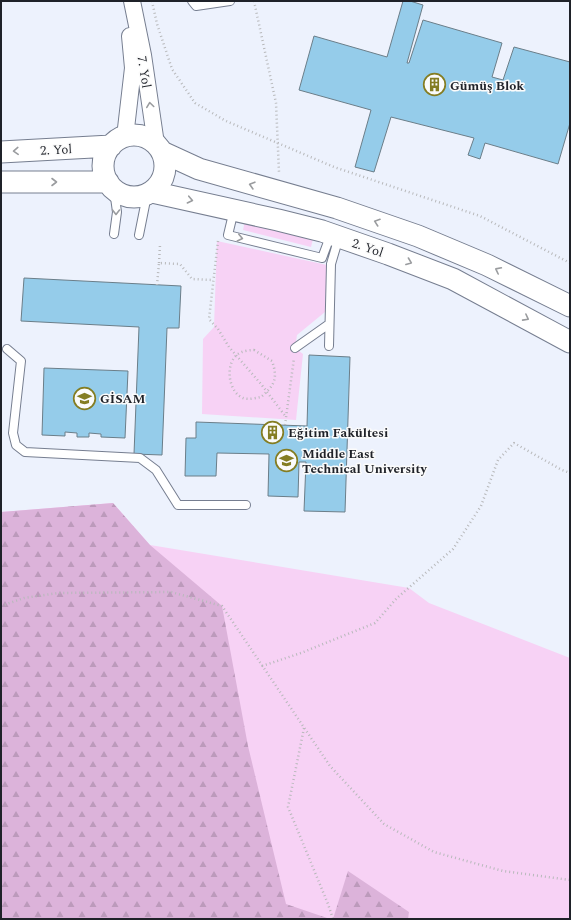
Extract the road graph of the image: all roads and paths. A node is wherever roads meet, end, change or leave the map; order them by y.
1 (127, 1) edge
2 (132, 1) edge
3 (152, 1) edge
4 (192, 1) edge
5 (230, 1) edge
6 (254, 1) edge
7 (118, 142) junction
8 (278, 143) junction
9 (159, 148) junction
10 (1, 152) edge
11 (1, 182) edge
12 (111, 186) junction
13 (280, 193) junction
14 (149, 194) junction
15 (234, 209) junction
16 (114, 234) dead end
17 (139, 235) dead end
18 (228, 235) junction
19 (335, 236) junction
20 (160, 245) dead end
21 (159, 263) junction
22 (570, 263) edge
23 (213, 280) junction
24 (157, 285) dead end
25 (570, 306) edge
26 (329, 324) junction
27 (570, 342) edge
28 (329, 346) dead end
29 (296, 348) joint
30 (7, 349) dead end
31 (236, 355) junction
32 (268, 392) junction
33 (286, 417) junction
34 (285, 425) dead end
35 (570, 473) edge
36 (246, 504) dead end
37 (1, 606) edge
38 (262, 666) junction
39 (304, 728) junction
40 (570, 880) edge
41 (333, 919) edge

1 - 7 street, 7. Yol
9 -> 2 street, 7. Yol
3 - 8 path
4 - 5 lane
6 - 8 path
7 - 9 street, 2. Yol
7 -> 10 street, 2. Yol
7 - 12 street
8 - 13 path
8 - 22 path
13 -> 9 street, 2. Yol
9 - 14 street
11 -> 12 street, 2. Yol
12 - 14 street, 2. Yol
12 -> 16 lane
25 -> 13 street, 2. Yol
14 -> 15 street, 2. Yol
14 - 17 lane
15 - 18 lane
15 - 19 street, 2. Yol
18 -> 19 lane
18 - 23 path
19 - 26 lane
19 -> 27 street, 2. Yol
20 - 21 path
21 - 23 path
21 - 24 path
23 - 31 path
26 - 28 lane
26 - 29 lane
29 - 33 path
30 - 36 lane
31 - 32 path
31 - 32 path
31 - 32 path
32 - 33 path
33 - 34 path
35 - 38 path
37 - 38 path
38 - 39 path
39 - 40 path
39 - 41 path

